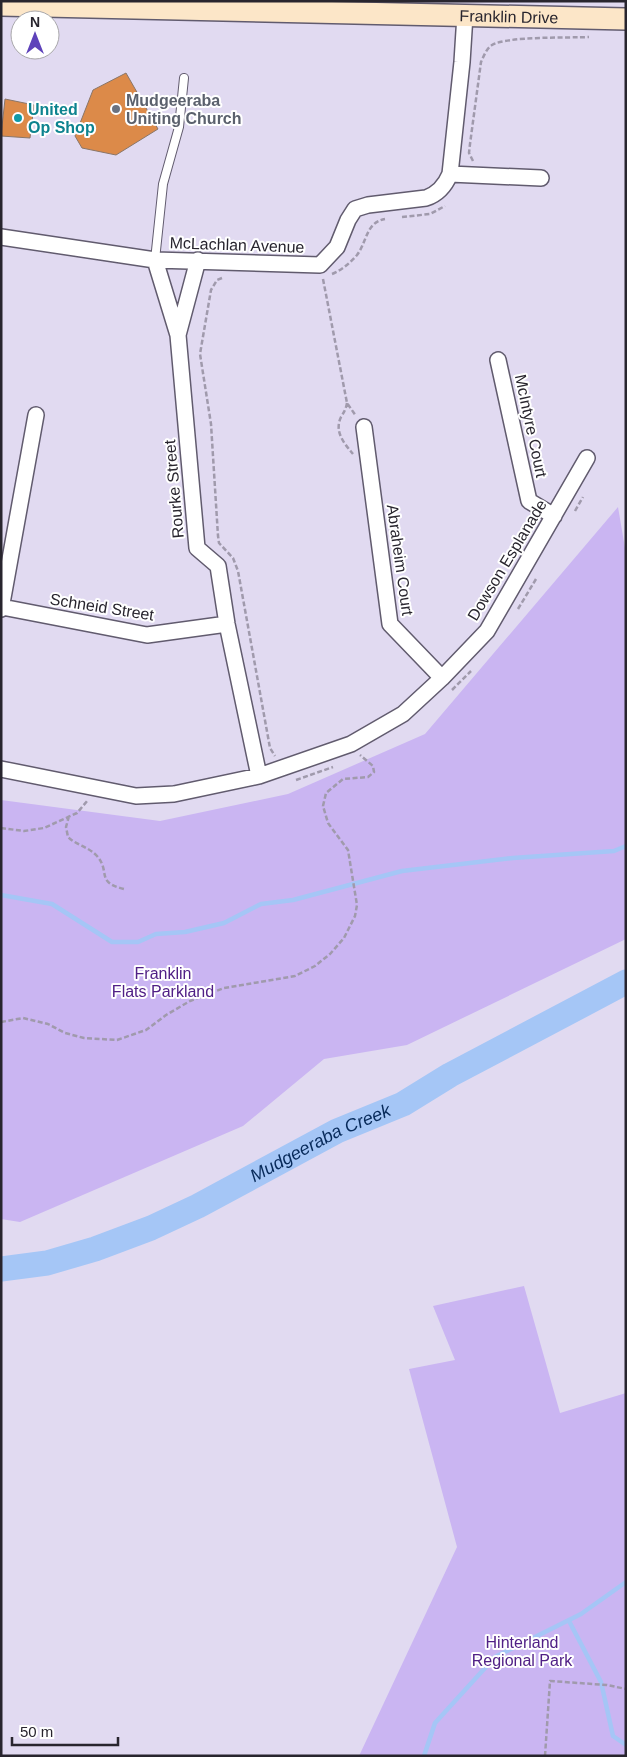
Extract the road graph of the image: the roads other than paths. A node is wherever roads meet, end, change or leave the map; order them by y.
1 (1, 5) edge
2 (174, 5) edge
3 (279, 6) edge
4 (465, 12) junction
5 (626, 19) edge
6 (184, 78) dead end
7 (450, 174) junction
8 (541, 178) dead end
9 (1, 237) edge
10 (155, 260) junction
11 (198, 260) junction
12 (178, 335) junction
13 (498, 360) dead end
14 (36, 415) dead end
15 (364, 427) road end
16 (587, 458) dead end
17 (554, 516) junction
18 (1, 608) edge
19 (227, 624) junction
20 (442, 678) junction
21 (1, 769) edge
22 (259, 776) junction

1 - 2 main road, Franklin Drive
2 - 3 main road, Franklin Drive
3 - 4 main road, Franklin Drive
4 - 5 main road, Franklin Drive
4 - 7 street, McLachlan Avenue
6 - 10 lane
7 - 8 street
7 - 11 street, McLachlan Avenue
9 - 10 street, McLachlan Avenue
10 - 11 street, McLachlan Avenue
10 - 12 street, Rourke Street
11 - 12 street, Rourke Street
12 - 19 street, Rourke Street
13 - 17 street, McIntyre Court
14 - 18 street
15 - 20 street, Abraheim Court
16 - 17 street, Dowson Esplanade
17 - 20 street, Dowson Esplanade
18 - 19 street, Schneid Street
19 - 22 street, Rourke Street
20 - 22 street, Dowson Esplanade
21 - 22 street, Dowson Esplanade

